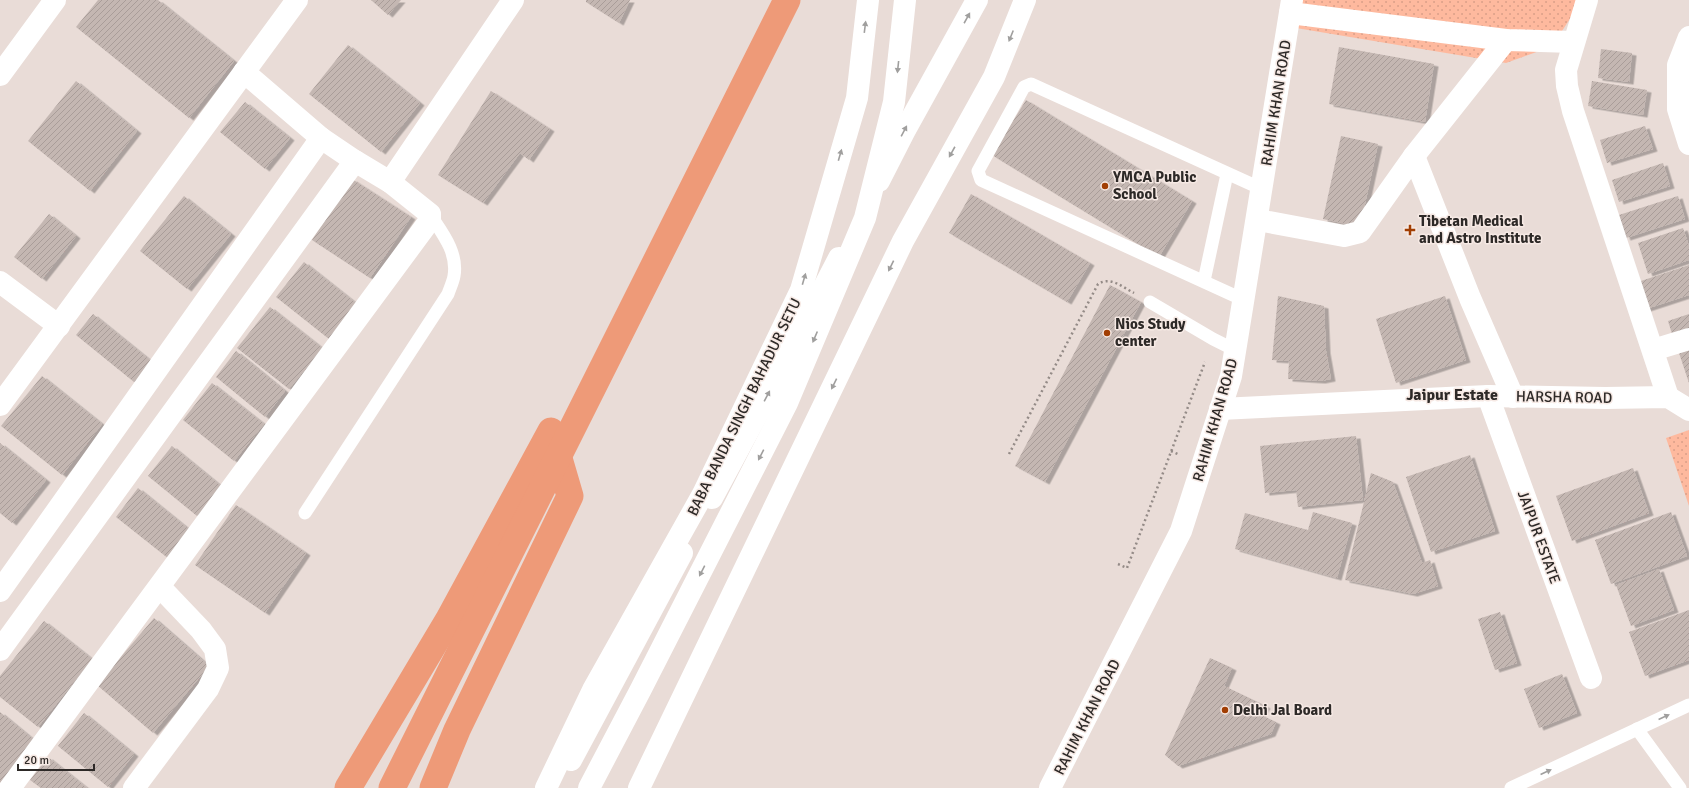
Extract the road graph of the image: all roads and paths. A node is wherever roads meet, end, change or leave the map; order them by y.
1 (55, 0) edge
2 (297, 0) edge
3 (513, 0) edge
4 (868, 0) edge
5 (905, 0) edge
6 (977, 0) edge
7 (1025, 0) edge
8 (1587, 0) edge
9 (1292, 7) edge
10 (1689, 37) edge
11 (1506, 40) junction
12 (1573, 42) junction
13 (244, 72) junction
14 (0, 75) edge
15 (321, 138) junction
16 (1689, 144) edge
17 (1414, 156) junction
18 (355, 161) junction
19 (1227, 174) junction
20 (390, 182) junction
21 (1262, 189) junction
22 (431, 216) junction
23 (1258, 220) junction
24 (1204, 281) junction
25 (0, 282) edge
26 (1244, 300) junction
27 (1150, 302) joint
28 (58, 326) junction
29 (1689, 339) edge
30 (1235, 350) junction
31 (1653, 350) junction
32 (1205, 362) dead end
33 (1488, 396) junction
34 (1513, 397) junction
35 (1668, 397) junction
36 (0, 405) edge
37 (1220, 410) junction
38 (1689, 410) edge
39 (1009, 454) dead end
40 (305, 513) dead end
41 (1118, 564) dead end
42 (160, 587) junction
43 (0, 591) edge
44 (0, 650) edge
45 (1591, 678) dead end
46 (1689, 705) edge
47 (1637, 729) junction
48 (10, 788) edge
49 (134, 788) edge
50 (546, 788) edge
51 (557, 788) edge
52 (589, 788) edge
53 (639, 788) edge
54 (1050, 788) edge
55 (1511, 788) edge
56 (1680, 788) edge

1 - 14 main road
2 - 13 main road
3 - 20 main road
50 -> 4 main road, BABA BANDA SINGH BAHADUR SETU
5 -> 52 main road, BABA BANDA SINGH BAHADUR SETU
51 -> 6 main road
7 -> 53 main road
8 - 12 main road
9 - 11 main road
9 - 21 main road, RAHIM KHAN ROAD
10 - 16 main road
11 - 12 main road
11 - 17 main road
12 - 31 main road
13 - 15 main road
13 - 28 main road
15 - 18 main road
15 - 43 main road
17 - 23 main road
17 - 34 main road
18 - 20 main road
18 - 44 main road
19 - 21 lane
19 - 24 lane
19 - 24 lane
20 - 22 main road
21 - 23 main road, RAHIM KHAN ROAD
22 - 40 lane
22 - 42 main road
23 - 26 main road, RAHIM KHAN ROAD
24 - 26 lane
25 - 28 main road
26 - 30 main road, RAHIM KHAN ROAD
27 - 30 lane
27 - 39 path
28 - 36 main road
29 - 31 main road
30 - 37 main road, RAHIM KHAN ROAD
31 - 35 main road
32 - 41 path
33 - 34 main road, HARSHA ROAD
33 - 37 main road, HARSHA ROAD
33 - 45 main road, JAIPUR ESTATE
34 - 35 main road, HARSHA ROAD
35 - 38 main road
37 - 54 main road, RAHIM KHAN ROAD
42 - 48 main road
42 - 49 main road
47 -> 46 lane
55 -> 47 lane
47 - 56 lane

